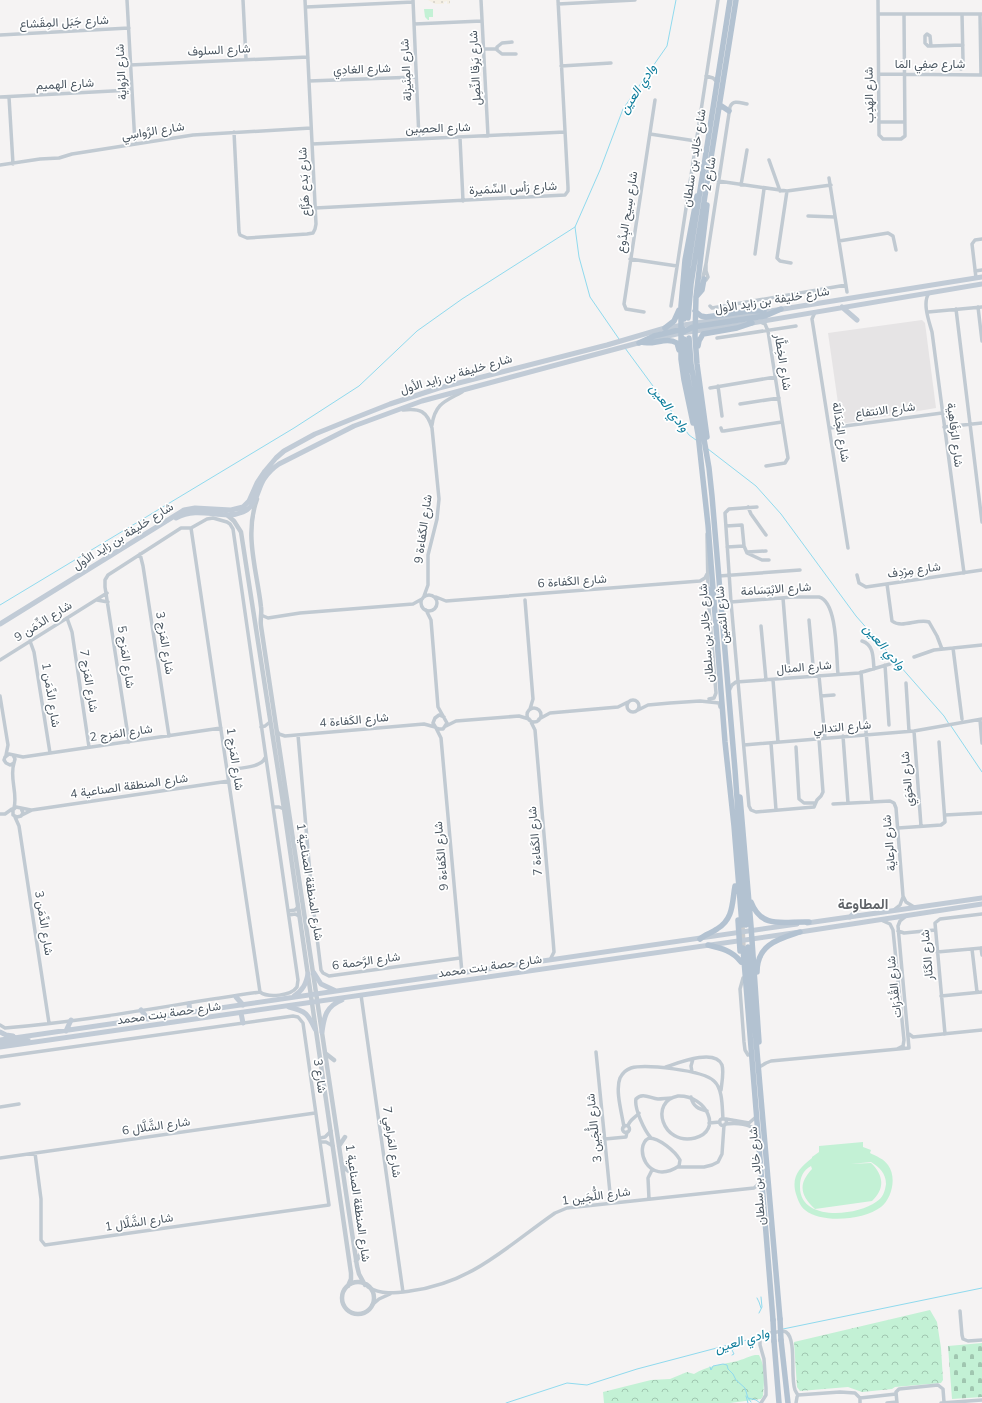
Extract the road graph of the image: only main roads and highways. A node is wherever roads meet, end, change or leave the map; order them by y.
1 (730, 0) edge
2 (736, 0) edge
3 (720, 104) junction
4 (729, 111) road end
5 (702, 180) junction
6 (707, 188) junction
7 (979, 278) edge
8 (704, 279) road end
9 (982, 284) edge
10 (696, 297) junction
11 (681, 306) junction
12 (842, 307) junction
13 (781, 309) junction
14 (696, 310) junction
15 (764, 312) junction
16 (857, 320) dead end
17 (752, 323) junction
18 (696, 327) junction
19 (665, 328) junction
20 (681, 330) junction
21 (687, 339) dead end
22 (640, 343) junction
23 (684, 380) junction
24 (699, 383) junction
25 (697, 410) junction
26 (332, 427) junction
27 (342, 432) junction
28 (708, 588) road end
29 (0, 624) edge
30 (0, 627) edge
31 (717, 630) junction
32 (728, 780) junction
33 (736, 780) junction
34 (735, 886) junction
35 (749, 896) junction
36 (982, 898) edge
37 (982, 904) edge
38 (858, 909) dead end
39 (850, 917) junction
40 (809, 922) junction
41 (752, 931) junction
42 (800, 932) junction
43 (739, 933) junction
44 (700, 939) junction
45 (752, 939) junction
46 (740, 940) junction
47 (708, 945) junction
48 (741, 962) junction
49 (314, 973) road end
50 (308, 974) road end
51 (337, 991) junction
52 (236, 997) road end
53 (292, 997) junction
54 (348, 997) junction
55 (189, 1004) road end
56 (243, 1005) junction
57 (284, 1006) junction
58 (141, 1010) road end
59 (190, 1012) junction
60 (757, 1012) junction
61 (241, 1013) junction
62 (148, 1019) junction
63 (71, 1020) road end
64 (243, 1023) road end
65 (316, 1029) road end
66 (66, 1031) junction
67 (0, 1032) edge
68 (322, 1032) road end
69 (42, 1034) junction
70 (20, 1036) junction
71 (1, 1044) edge
72 (754, 1077) junction
73 (760, 1096) junction
74 (779, 1403) edge
75 (788, 1403) edge

1 - 5 main road, شارع خالِد بن سلطان
2 - 3 main road, شارع خالِد بن سلطان
3 - 4 main road
3 - 6 main road, شارع خالِد بن سلطان
5 - 6 main road, شارع خالِد بن سلطان
5 - 11 main road
6 - 10 main road
7 - 13 main road, شارع خليفة بن زايد الأول
8 - 10 main road
9 - 12 main road, شارع خليفة بن زايد الأول
10 - 14 main road
11 - 19 main road
11 - 20 main road
12 - 16 main road
12 - 17 main road, شارع خليفة بن زايد الأول
13 - 15 main road, شارع خليفة بن زايد الأول
13 - 18 main road
14 - 15 main road
14 - 18 main road
15 - 18 main road, شارع خليفة بن زايد الأول
17 - 18 main road, شارع خليفة بن زايد الأول
17 - 24 main road
18 - 20 main road
18 - 24 main road
19 - 20 main road, شارع خليفة بن زايد الأول
19 - 26 main road, شارع خليفة بن زايد الأول
20 - 22 main road
20 - 23 main road
21 - 25 main road, شارع خالِد بن سلطان
22 - 23 main road
22 - 27 main road, شارع خليفة بن زايد الأول
23 - 25 main road
24 - 25 main road
25 - 31 main road, شارع خالِد بن سلطان
25 - 33 main road, شارع خالِد بن سلطان
26 - 27 main road
26 - 29 main road, شارع خليفة بن زايد الأول
27 - 30 main road, شارع خليفة بن زايد الأول
28 - 31 main road
31 - 32 main road, شارع خالِد بن سلطان
32 - 33 main road, شارع خالِد بن سلطان
32 - 34 main road
33 - 35 main road
34 - 43 main road
34 - 44 main road
35 - 40 main road
35 - 41 main road
36 - 39 main road, شارع حصة بنت محمد
37 - 42 main road, شارع حصة بنت محمد
38 - 39 main road
39 - 40 main road, شارع حصة بنت محمد
40 - 41 main road, شارع حصة بنت محمد
41 - 43 main road, شارع حصة بنت محمد
41 - 45 main road
42 - 45 main road, شارع حصة بنت محمد
42 - 60 main road
43 - 44 main road, شارع حصة بنت محمد
43 - 46 main road
44 - 51 main road, شارع حصة بنت محمد
45 - 46 main road, شارع حصة بنت محمد
45 - 60 main road
46 - 47 main road, شارع حصة بنت محمد
46 - 48 main road
47 - 48 main road
47 - 54 main road, شارع حصة بنت محمد
48 - 72 main road
49 - 51 main road
50 - 53 main road
51 - 53 main road, شارع حصة بنت محمد
52 - 56 main road
53 - 56 main road, شارع حصة بنت محمد
54 - 57 main road, شارع حصة بنت محمد
54 - 68 main road
55 - 59 main road
56 - 59 main road, شارع حصة بنت محمد
57 - 61 main road, شارع حصة بنت محمد
57 - 65 main road
58 - 62 main road
59 - 62 main road, شارع حصة بنت محمد
60 - 73 main road
61 - 64 main road
61 - 71 main road, شارع حصة بنت محمد
62 - 66 main road, شارع حصة بنت محمد
63 - 66 main road
66 - 69 main road, شارع حصة بنت محمد
67 - 70 main road
69 - 70 main road, شارع حصة بنت محمد
69 - 71 main road
70 - 71 main road, شارع حصة بنت محمد
72 - 73 main road, شارع خالِد بن سلطان
72 - 74 main road, شارع خالِد بن سلطان, bridge
73 - 75 main road, شارع خالِد بن سلطان, bridge

